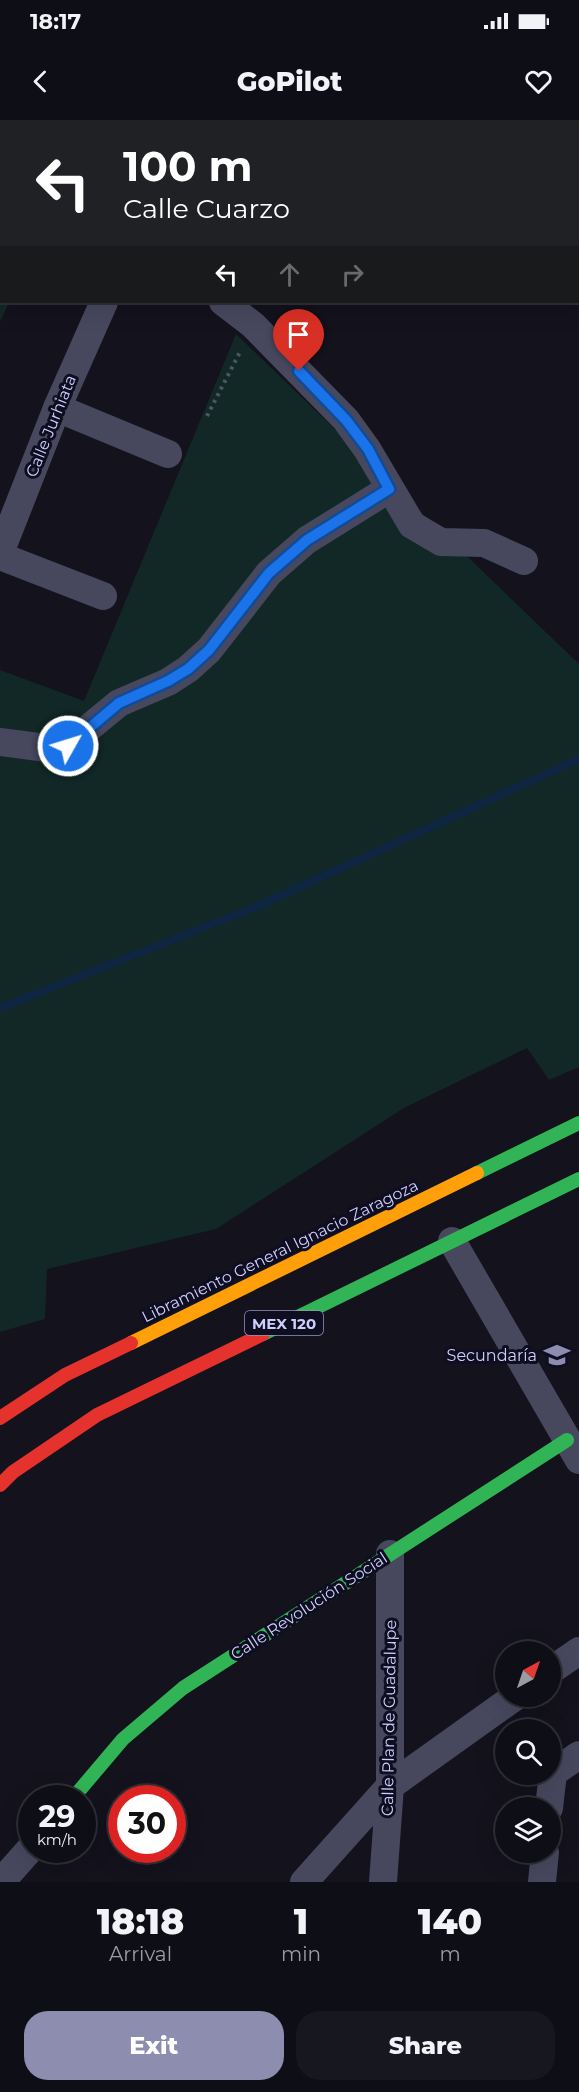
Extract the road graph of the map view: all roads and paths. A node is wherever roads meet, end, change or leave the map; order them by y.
1 (104, 303) edge
2 (236, 309) edge
3 (57, 408) junction
4 (207, 416) dead end
5 (168, 454) dead end
6 (389, 489) junction
7 (0, 554) edge
8 (524, 561) dead end
9 (103, 596) dead end
10 (0, 742) edge
11 (579, 1123) edge
12 (579, 1179) edge
13 (452, 1241) junction
14 (0, 1418) edge
15 (573, 1450) edge
16 (0, 1485) edge
17 (390, 1554) junction
18 (579, 1651) edge
19 (561, 1663) edge
20 (501, 1707) edge
21 (579, 1755) edge
22 (84, 1785) edge
23 (390, 1786) junction
24 (550, 1797) edge
25 (18, 1863) edge
26 (544, 1863) edge
27 (1, 1882) edge
28 (304, 1882) edge
29 (383, 1882) edge
30 (542, 1882) edge

1 - 3 street, Calle Jurhiata
2 - 4 path
2 - 6 street
3 - 5 street
3 - 7 street, Calle Jurhiata
6 - 8 street
6 - 10 street
7 - 9 street
11 - 14 main road, Libramiento General Ignacio Zaragoza / MEX 120
12 - 13 main road, MEX 120
13 - 15 street
13 - 16 main road, MEX 120
15 - 17 main road, Calle Revolución Social
17 - 22 main road, Calle Revolución Social
17 - 23 street, Calle Plan de Guadalupe
18 - 19 street
20 - 23 street
21 - 24 street
23 - 28 street
23 - 29 street, Calle Plan de Guadalupe
25 - 27 street
26 - 30 street

